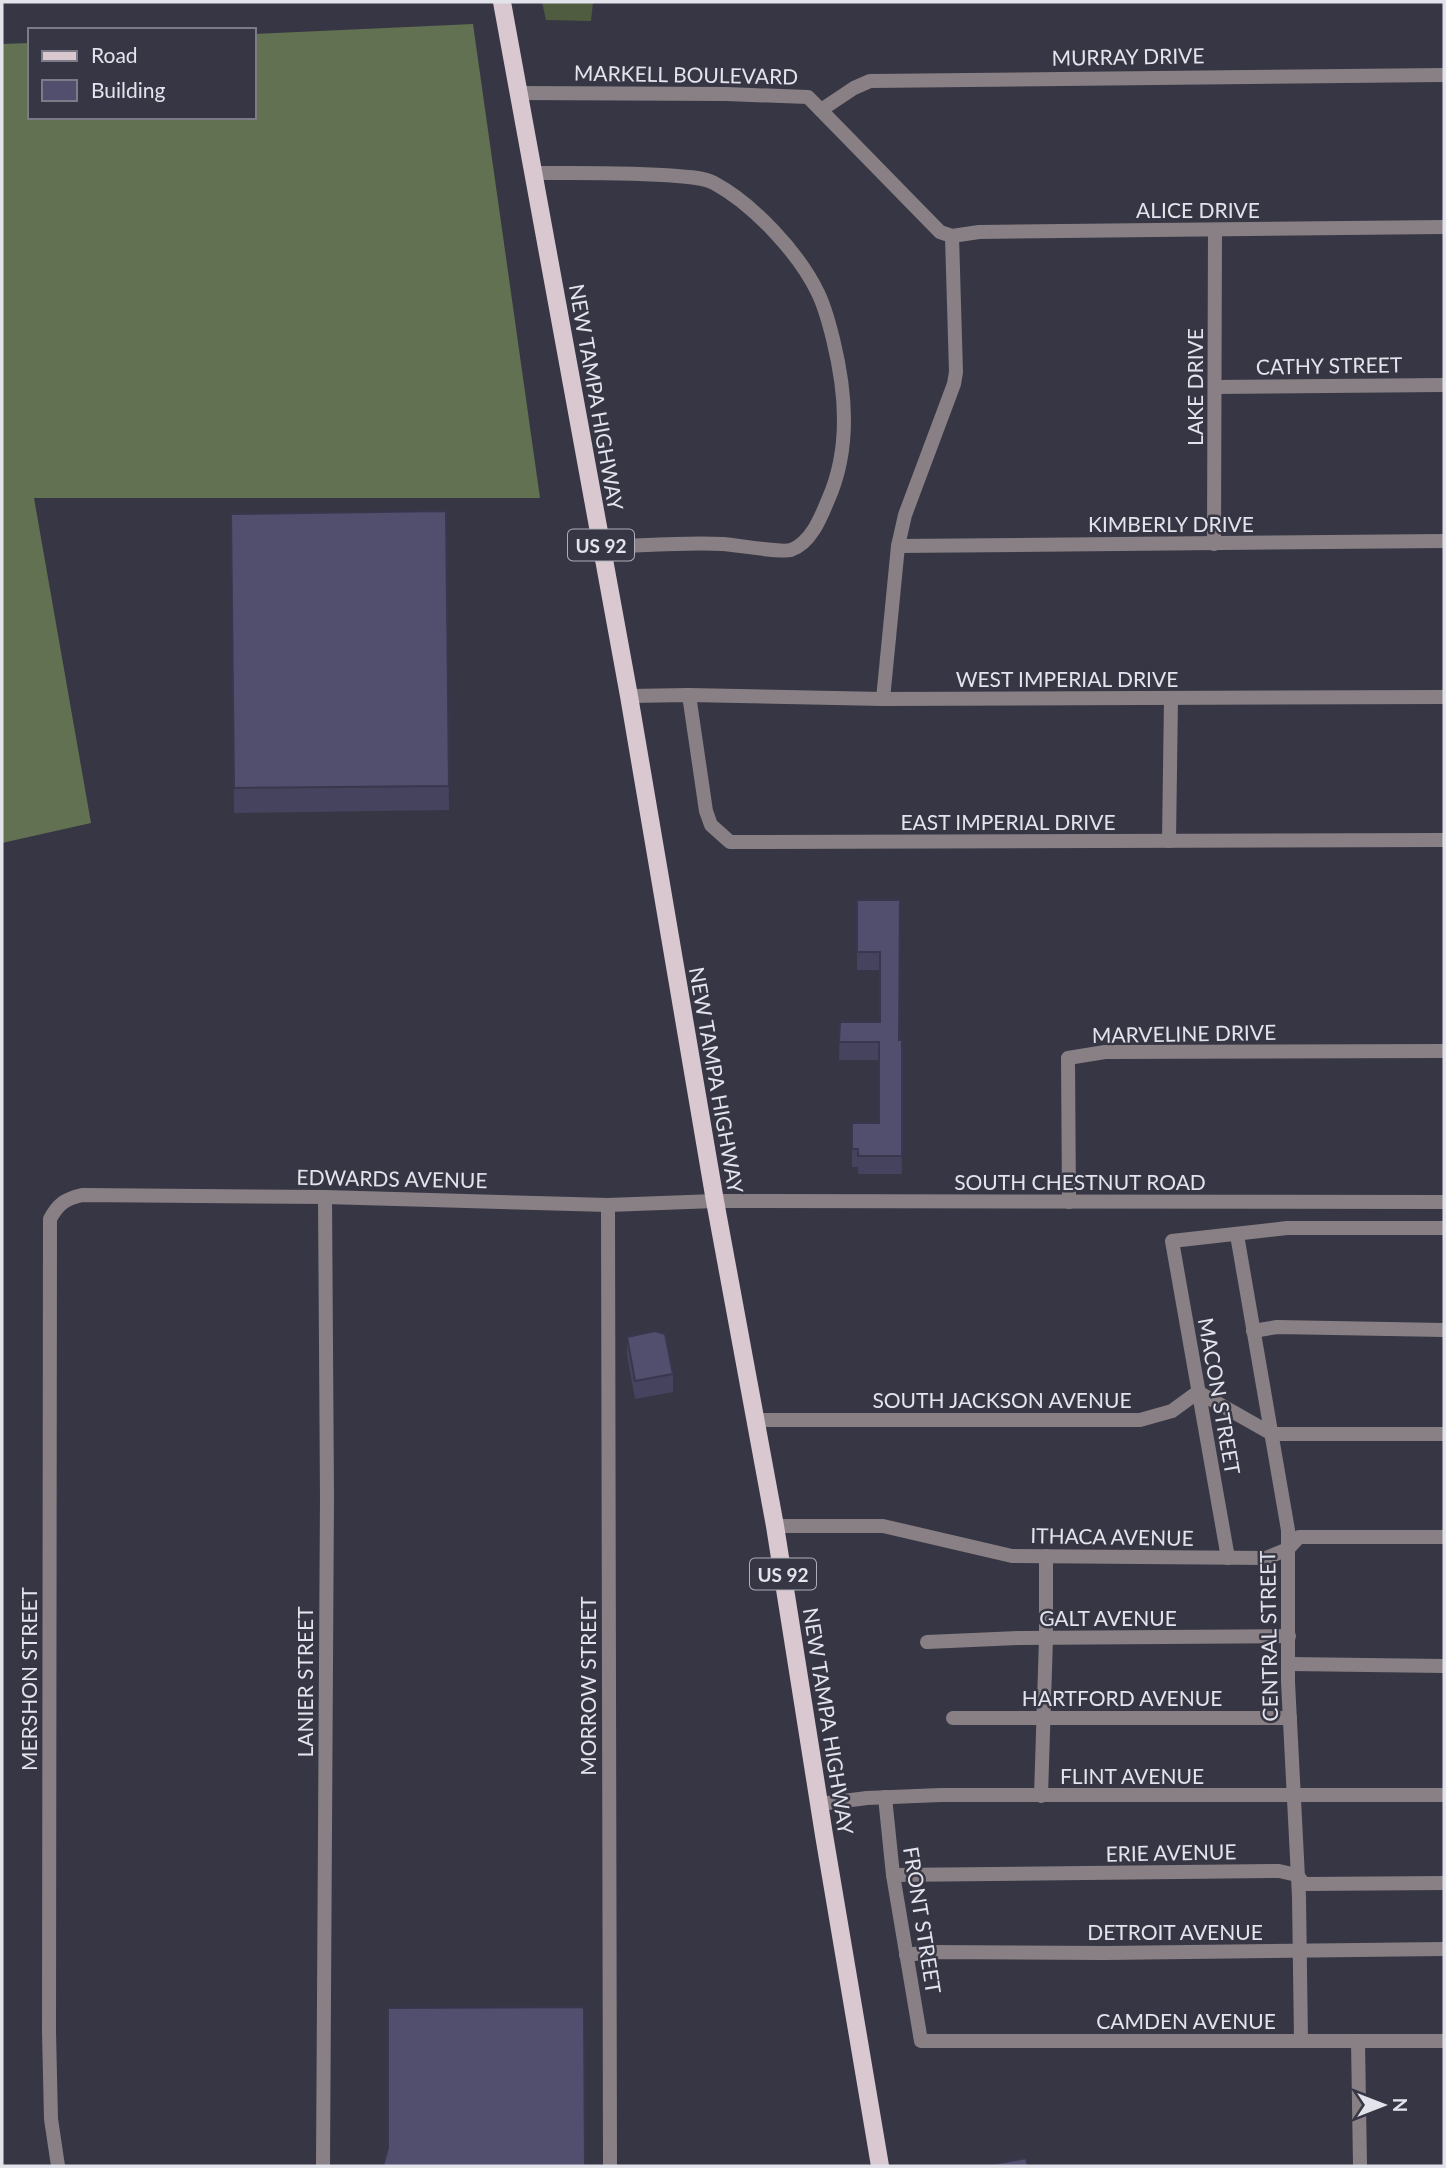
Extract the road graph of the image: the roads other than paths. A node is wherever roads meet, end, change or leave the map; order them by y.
1 (502, 2) edge
2 (1444, 75) edge
3 (518, 93) junction
4 (821, 110) junction
5 (534, 173) junction
6 (1444, 228) edge
7 (1215, 230) junction
8 (952, 236) junction
9 (1444, 385) edge
10 (1215, 387) junction
11 (1444, 541) edge
12 (1214, 544) junction
13 (898, 546) junction
14 (601, 547) junction
15 (689, 695) junction
16 (629, 696) junction
17 (1444, 697) edge
18 (1171, 698) junction
19 (883, 699) junction
20 (1444, 840) edge
21 (1169, 841) junction
22 (1444, 1051) edge
23 (325, 1197) junction
24 (68, 1198) joint
25 (715, 1201) junction
26 (1069, 1202) junction
27 (1444, 1202) edge
28 (608, 1205) junction
29 (1444, 1228) edge
30 (1237, 1235) junction
31 (1444, 1330) edge
32 (1253, 1331) junction
33 (1198, 1392) junction
34 (756, 1420) junction
35 (1272, 1434) junction
36 (1444, 1434) edge
37 (775, 1526) junction
38 (1444, 1537) edge
39 (1288, 1549) junction
40 (1046, 1556) junction
41 (1228, 1559) junction
42 (1289, 1636) junction
43 (1046, 1638) junction
44 (927, 1642) dead end
45 (1290, 1664) junction
46 (1444, 1666) edge
47 (953, 1718) dead end
48 (1043, 1718) junction
49 (1290, 1718) junction
50 (1295, 1795) junction
51 (1444, 1795) edge
52 (1041, 1796) junction
53 (885, 1797) junction
54 (820, 1804) junction
55 (893, 1875) junction
56 (1297, 1875) junction
57 (1444, 1883) edge
58 (1444, 1949) edge
59 (1301, 1951) junction
60 (906, 1955) junction
61 (1301, 2040) junction
62 (928, 2041) joint
63 (1358, 2041) junction
64 (1444, 2041) edge
65 (58, 2166) edge
66 (323, 2166) edge
67 (610, 2166) edge
68 (880, 2166) edge
69 (1360, 2166) edge

1 - 3 main road, NEW TAMPA HIGHWAY / US 92
2 - 4 street, MURRAY DRIVE
3 - 4 street, MARKELL BOULEVARD
3 - 5 main road, NEW TAMPA HIGHWAY / US 92
4 - 8 street, MARKELL BOULEVARD
5 - 14 main road, NEW TAMPA HIGHWAY / US 92
5 - 14 street
6 - 7 street, ALICE DRIVE
7 - 8 street, ALICE DRIVE
7 - 10 street, LAKE DRIVE
8 - 13 street
9 - 10 street, CATHY STREET
10 - 12 street, LAKE DRIVE
11 - 12 street, KIMBERLY DRIVE
12 - 13 street, KIMBERLY DRIVE
13 - 19 street
14 - 16 main road, NEW TAMPA HIGHWAY / US 92
15 - 16 street, WEST IMPERIAL DRIVE
15 - 19 street, WEST IMPERIAL DRIVE
15 - 21 street, EAST IMPERIAL DRIVE
16 - 25 main road, NEW TAMPA HIGHWAY / US 92
17 - 18 street, WEST IMPERIAL DRIVE
18 - 19 street, WEST IMPERIAL DRIVE
18 - 21 street
20 - 21 street, EAST IMPERIAL DRIVE
22 - 26 street, MARVELINE DRIVE
23 - 24 street, EDWARDS AVENUE
23 - 28 street, EDWARDS AVENUE
23 - 66 street, LANIER STREET
24 - 65 street, MERSHON STREET
25 - 26 street, SOUTH CHESTNUT ROAD
25 - 28 street, EDWARDS AVENUE
25 - 34 main road, NEW TAMPA HIGHWAY / US 92
26 - 27 street, SOUTH CHESTNUT ROAD
28 - 67 street, MORROW STREET
29 - 30 street
30 - 32 street, CENTRAL STREET
30 - 33 street, MACON STREET
31 - 32 street
32 - 35 street, CENTRAL STREET
33 - 34 street, SOUTH JACKSON AVENUE
33 - 35 street
33 - 41 street, MACON STREET
34 - 37 main road, NEW TAMPA HIGHWAY / US 92
35 - 36 street
35 - 39 street, CENTRAL STREET
37 - 40 street, ITHACA AVENUE
37 - 54 main road, NEW TAMPA HIGHWAY / US 92
38 - 39 street, ITHACA AVENUE
39 - 41 street, ITHACA AVENUE
39 - 42 street, CENTRAL STREET
40 - 41 street, ITHACA AVENUE
40 - 43 street
42 - 43 street, GALT AVENUE
42 - 45 street, CENTRAL STREET
43 - 44 street, GALT AVENUE
43 - 48 street
45 - 46 street
45 - 49 street, CENTRAL STREET
47 - 48 street, HARTFORD AVENUE
48 - 49 street, HARTFORD AVENUE
48 - 52 street
49 - 50 street, CENTRAL STREET
50 - 51 street, FLINT AVENUE
50 - 52 street, FLINT AVENUE
50 - 56 street, CENTRAL STREET
52 - 53 street, FLINT AVENUE
53 - 54 street, FLINT AVENUE
53 - 55 street, FRONT STREET
54 - 68 main road, NEW TAMPA HIGHWAY / US 92
55 - 56 street, ERIE AVENUE
55 - 60 street, FRONT STREET
56 - 57 street, ERIE AVENUE
56 - 59 street, CENTRAL STREET
58 - 59 street, DETROIT AVENUE
59 - 60 street, DETROIT AVENUE
59 - 61 street, CENTRAL STREET
60 - 62 street, FRONT STREET
61 - 62 street, CAMDEN AVENUE
61 - 63 street, CAMDEN AVENUE
63 - 64 street, CAMDEN AVENUE
63 - 69 street

